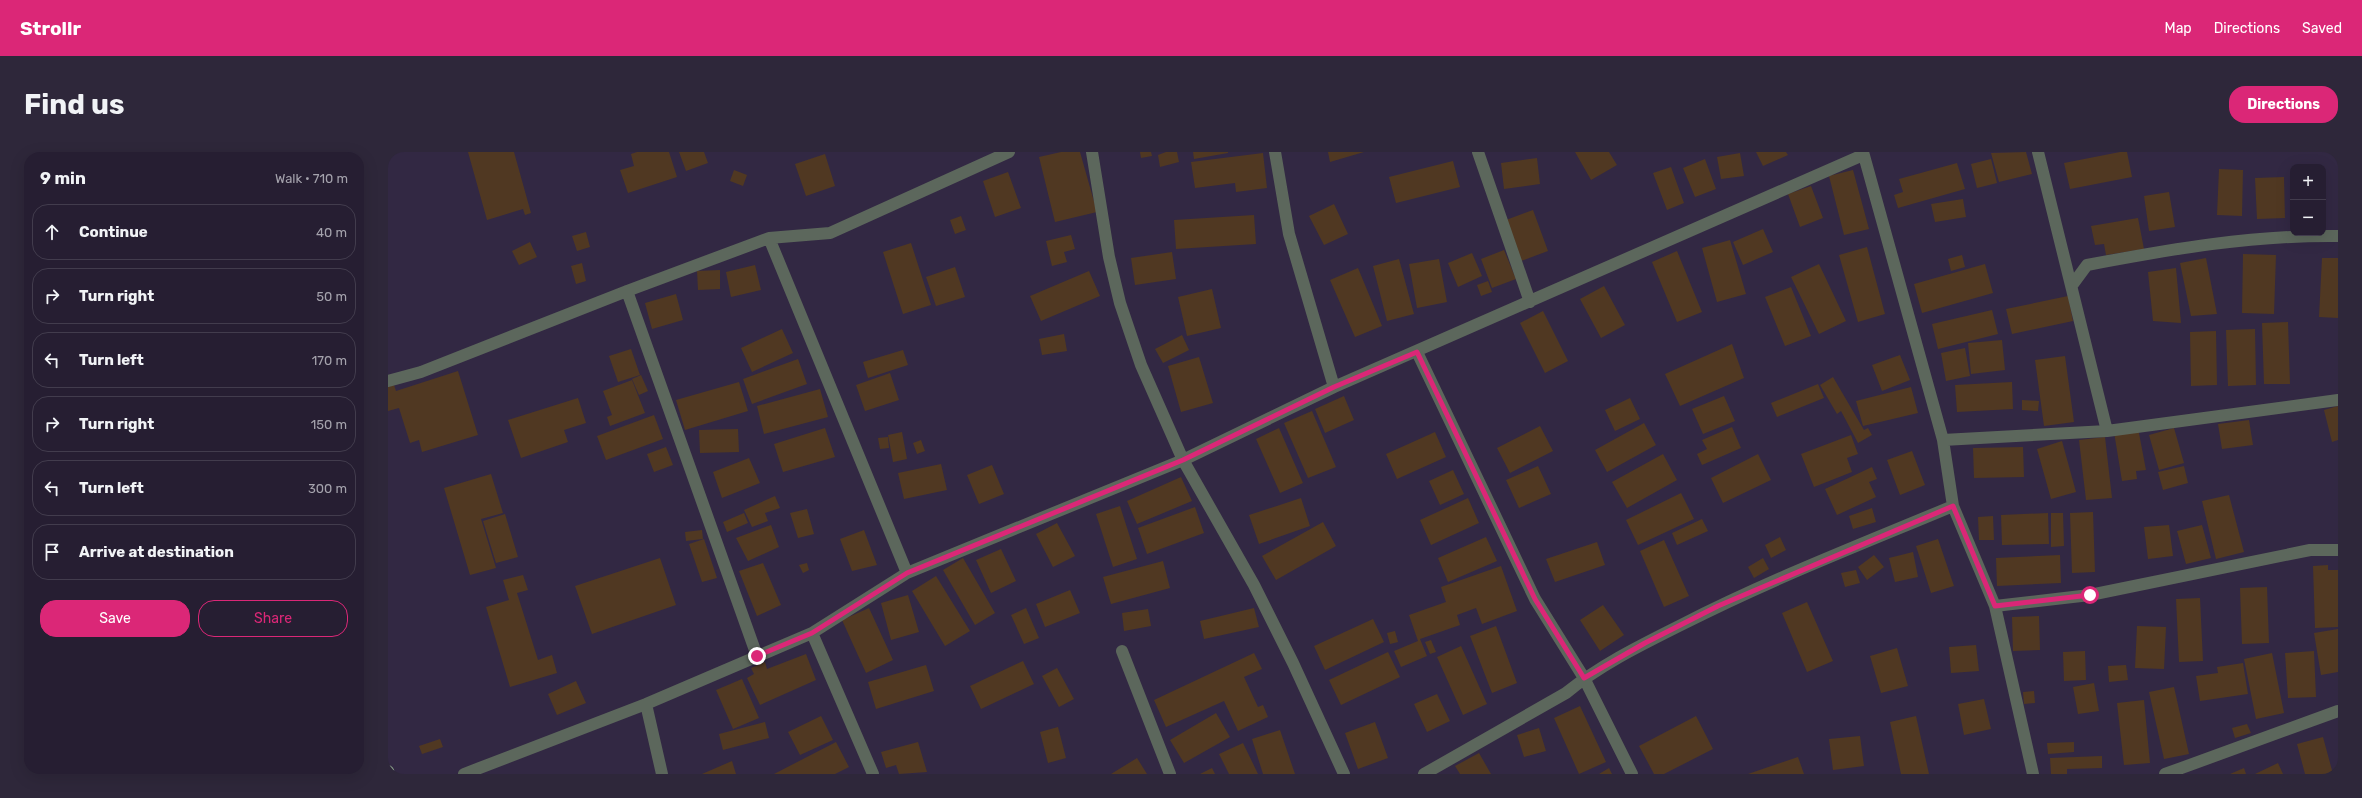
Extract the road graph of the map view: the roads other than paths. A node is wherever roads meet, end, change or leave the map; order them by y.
1 (1009, 152) edge
2 (1092, 152) edge
3 (1275, 152) edge
4 (1478, 152) edge
5 (2038, 152) edge
6 (1863, 154) edge
7 (2338, 236) edge
8 (769, 238) junction
9 (2073, 284) junction
10 (627, 291) junction
11 (1530, 302) junction
12 (1417, 352) junction
13 (388, 381) edge
14 (1334, 387) junction
15 (2338, 400) edge
16 (2107, 431) junction
17 (1943, 440) junction
18 (1183, 460) junction
19 (1953, 506) junction
20 (2338, 550) edge
21 (907, 573) junction
22 (1995, 606) junction
23 (812, 633) junction
24 (1122, 651) dead end
25 (757, 656) junction
26 (1584, 678) junction
27 (646, 704) junction
28 (2338, 711) edge
29 (388, 771) edge
30 (389, 774) edge
31 (464, 774) edge
32 (662, 774) edge
33 (873, 774) edge
34 (1170, 774) edge
35 (1344, 774) edge
36 (1424, 774) edge
37 (1632, 774) edge
38 (2033, 774) edge
39 (2166, 774) edge

1 - 8 street
2 - 18 street
3 - 14 street
4 - 11 street
5 - 9 street
6 - 11 street
6 - 17 street
7 - 9 street
8 - 10 street
8 - 21 street
9 - 16 street
10 - 13 street
10 - 25 street
11 - 12 street
12 - 14 street
12 - 26 street
14 - 18 street
15 - 16 street
16 - 17 street
17 - 19 street
18 - 21 street
18 - 35 street
19 - 22 street
19 - 26 street
20 - 22 street
21 - 23 street
22 - 38 street
23 - 25 street
23 - 33 street
24 - 34 street
25 - 27 street
26 - 36 street
26 - 37 street
27 - 31 street
27 - 32 street
28 - 39 street
29 - 30 main road

